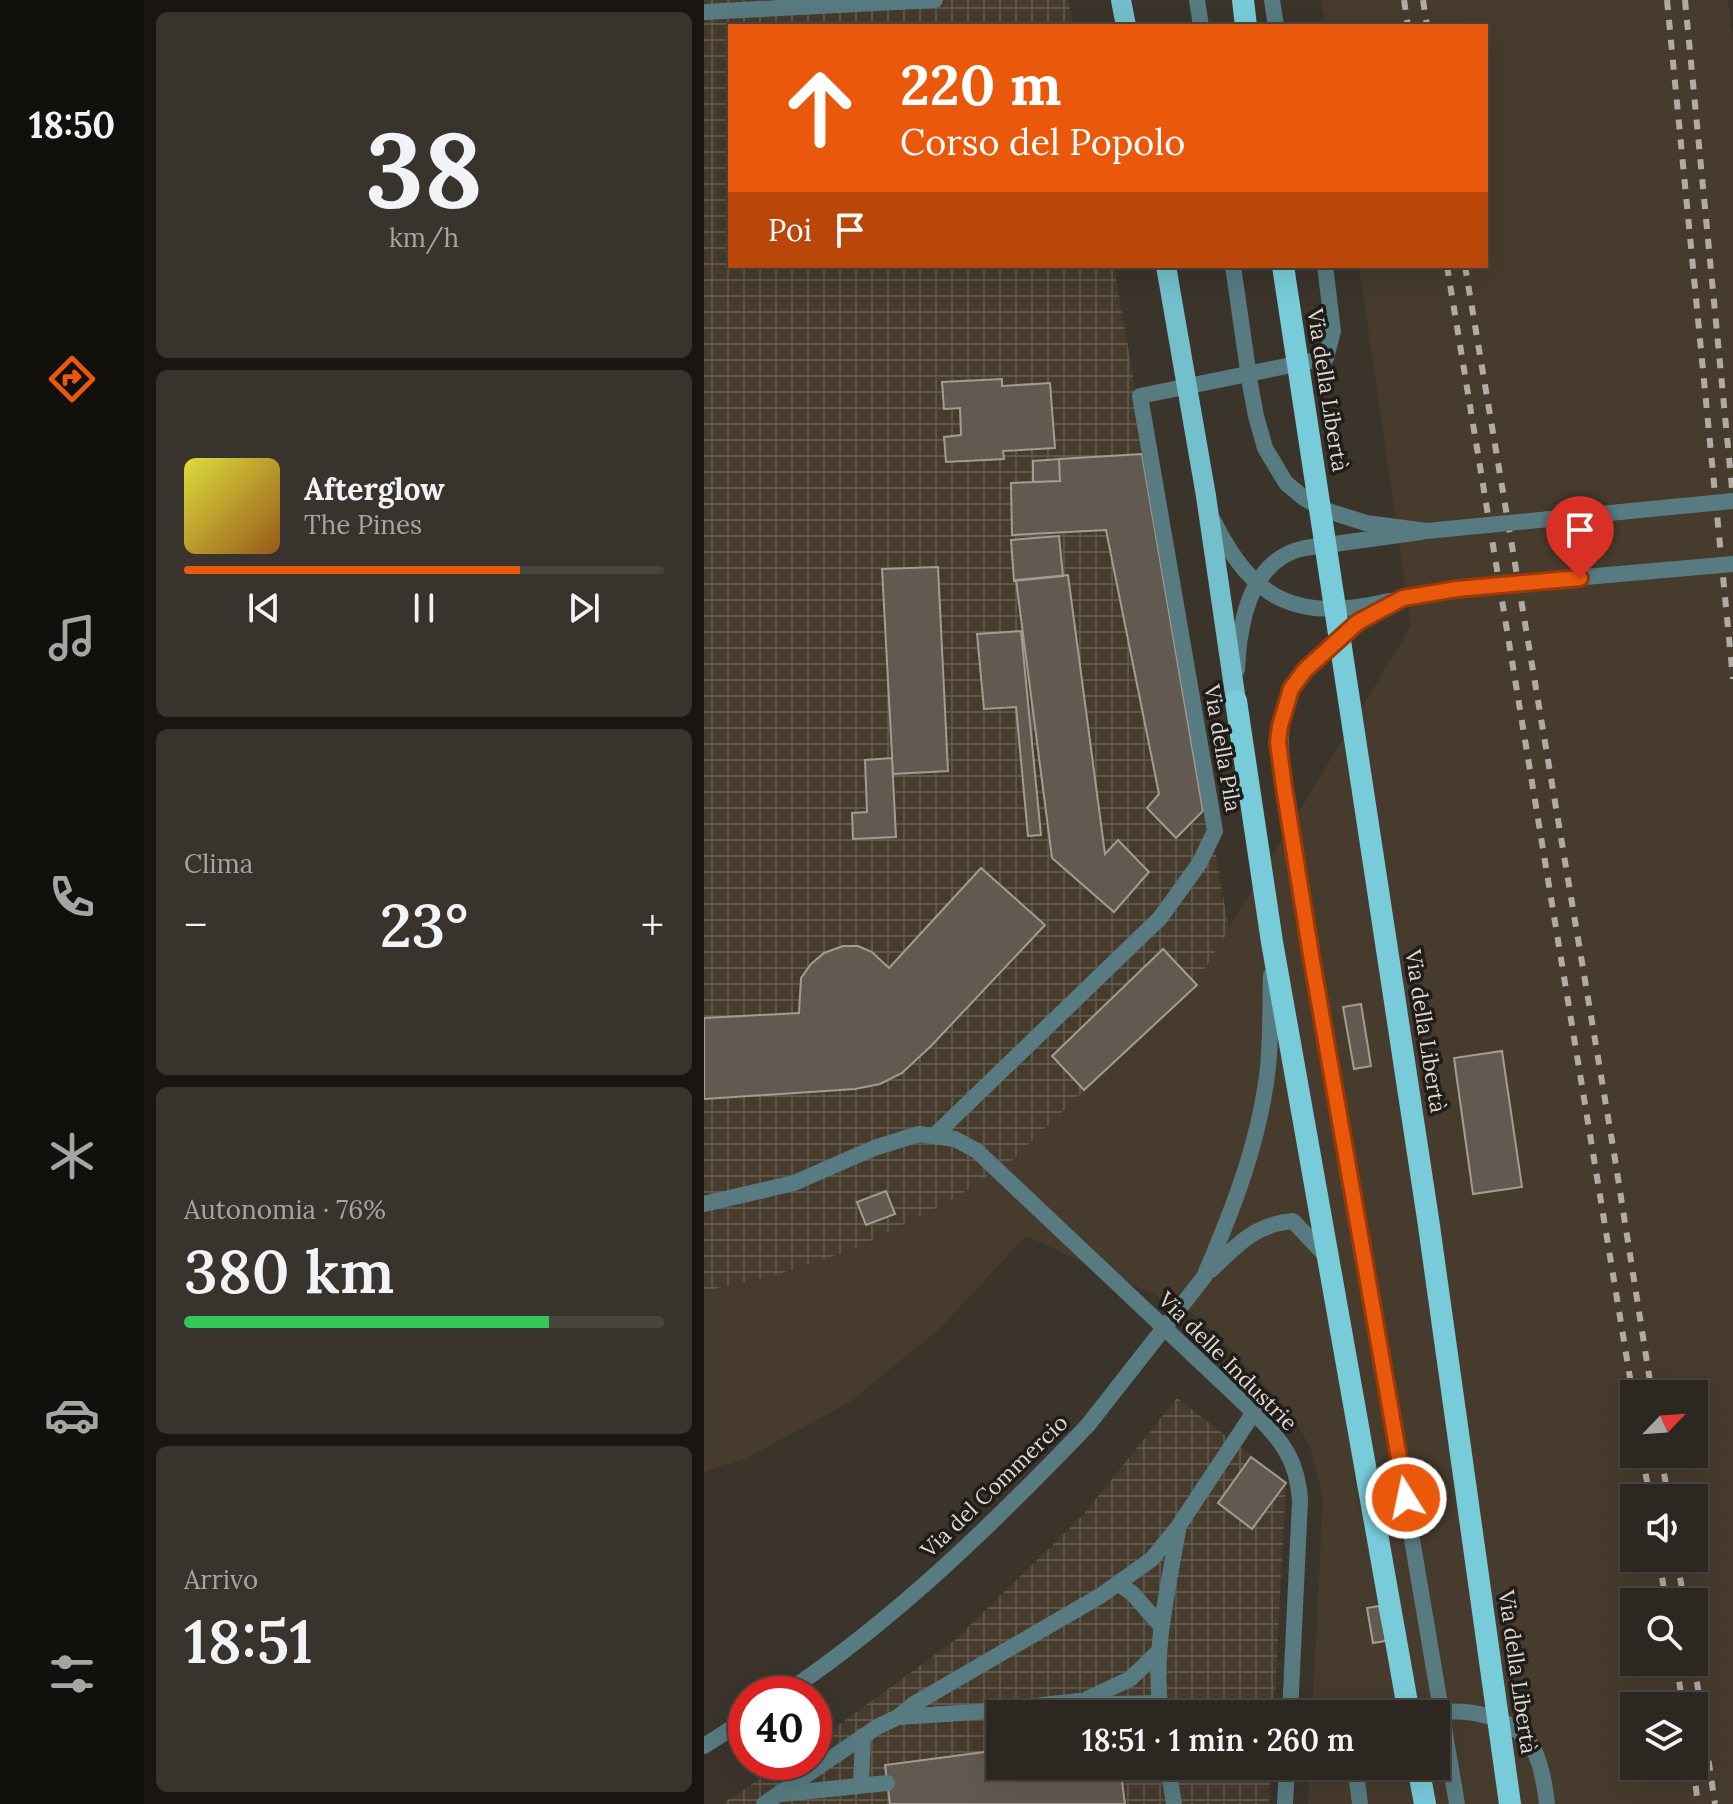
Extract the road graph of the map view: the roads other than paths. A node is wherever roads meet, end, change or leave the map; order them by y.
1 (935, 0) edge
2 (1121, 0) edge
3 (1197, 0) edge
4 (1243, 0) edge
5 (1272, 0) edge
6 (704, 12) edge
7 (1126, 24) edge
8 (1201, 24) edge
9 (1246, 24) edge
10 (1276, 24) edge
11 (1166, 268) edge
12 (1233, 268) edge
13 (1283, 268) edge
14 (1325, 268) edge
15 (1206, 496) junction
16 (1733, 501) edge
17 (1427, 531) junction
18 (1733, 564) edge
19 (1256, 584) junction
20 (1403, 598) junction
21 (1236, 701) junction
22 (1272, 942) junction
23 (935, 1135) junction
24 (704, 1204) edge
25 (1328, 1257) junction
26 (1204, 1277) junction
27 (1254, 1412) junction
28 (1178, 1527) junction
29 (1118, 1583) junction
30 (1160, 1625) junction
31 (1158, 1652) junction
32 (808, 1676) edge
33 (1082, 1700) edge
34 (1160, 1700) edge
35 (1291, 1700) edge
36 (1407, 1700) edge
37 (986, 1711) edge
38 (1450, 1714) edge
39 (898, 1717) junction
40 (728, 1731) edge
41 (863, 1736) junction
42 (704, 1746) edge
43 (1170, 1780) edge
44 (1286, 1780) edge
45 (1357, 1780) edge
46 (1421, 1780) edge
47 (887, 1783) dead end
48 (861, 1785) junction
49 (780, 1794) junction
50 (842, 1796) edge
51 (764, 1804) edge
52 (1174, 1804) edge
53 (1285, 1804) edge
54 (1360, 1804) edge
55 (1425, 1804) edge
56 (1457, 1804) edge
57 (1510, 1804) edge
58 (1547, 1804) edge

1 - 6 street
2 - 7 main road
3 - 8 street
4 - 9 highway
5 - 10 street
11 - 15 main road, bridge
12 - 17 street, bridge
13 - 57 highway, Via della Libertà, bridge
14 - 23 street, Via della Pila
15 - 19 street
15 - 21 main road
16 - 17 street, bridge
17 - 19 street, bridge
18 - 20 street, bridge
19 - 20 street, bridge
19 - 21 street
20 - 56 street, bridge
21 - 22 highway
22 - 25 highway
22 - 26 street, Via del Commercio
23 - 24 street
23 - 27 street, Via delle Industrie
25 - 26 street, Via del Commercio
25 - 36 highway
26 - 32 street, Via del Commercio, bridge
27 - 28 street
27 - 35 street, Via delle Industrie
28 - 29 street
28 - 30 street
29 - 30 street
29 - 39 street
30 - 31 street
31 - 33 street
31 - 34 street
37 - 39 street
38 - 58 street
39 - 41 street
40 - 42 street
41 - 48 street
41 - 49 street
43 - 52 street
44 - 53 street
45 - 54 street
46 - 55 highway
47 - 48 street
48 - 50 street
49 - 50 street
49 - 51 street

